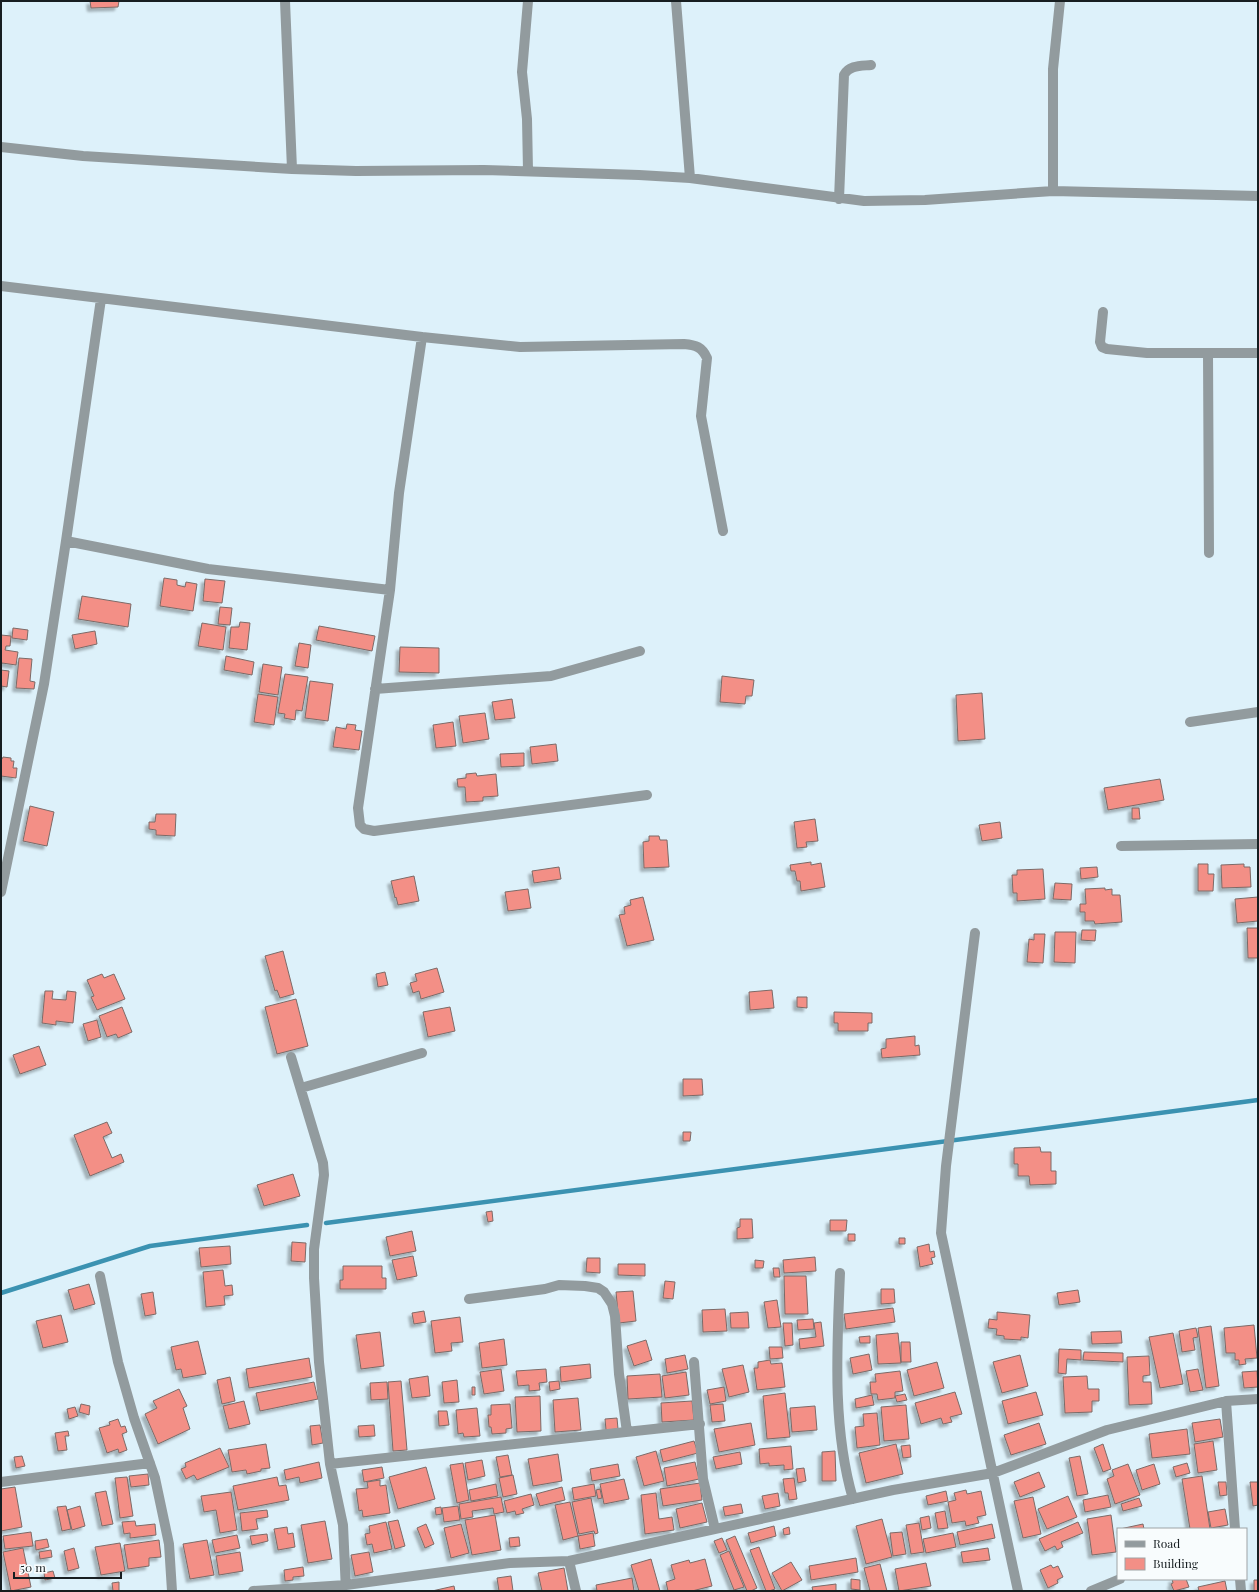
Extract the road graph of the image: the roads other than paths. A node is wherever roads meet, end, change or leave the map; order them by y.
1 (285, 1) edge
2 (528, 1) edge
3 (676, 1) edge
4 (1060, 1) edge
5 (871, 65) dead end
6 (1, 147) edge
7 (292, 170) junction
8 (528, 171) junction
9 (690, 178) junction
10 (1053, 191) junction
11 (1258, 196) edge
12 (839, 199) junction
13 (1, 286) edge
14 (101, 299) junction
15 (1103, 312) dead end
16 (422, 337) junction
17 (1208, 353) junction
18 (1258, 353) edge
19 (723, 531) dead end
20 (66, 541) junction
21 (1209, 554) dead end
22 (390, 590) junction
23 (640, 651) dead end
24 (375, 689) junction
25 (1258, 712) edge
26 (1190, 722) dead end
27 (647, 795) dead end
28 (1258, 844) edge
29 (1121, 846) dead end
30 (1, 892) edge
31 (974, 933) dead end
32 (422, 1053) dead end
33 (291, 1057) dead end
34 (301, 1088) junction
35 (840, 1273) dead end
36 (100, 1276) dead end
37 (469, 1299) dead end
38 (694, 1362) dead end
39 (1258, 1399) edge
40 (1226, 1401) junction
41 (700, 1424) junction
42 (627, 1432) junction
43 (150, 1463) junction
44 (330, 1464) junction
45 (993, 1473) junction
46 (1, 1482) edge
47 (853, 1499) junction
48 (1236, 1528) edge
49 (715, 1530) junction
50 (569, 1560) junction
51 (1118, 1580) edge
52 (1240, 1580) edge
53 (346, 1588) edge
54 (172, 1591) edge
55 (253, 1591) edge
56 (576, 1591) edge
57 (1018, 1591) edge
58 (1091, 1591) edge
59 (1241, 1591) edge

1 - 7 street
2 - 8 street
3 - 9 street
4 - 10 street
5 - 12 street
6 - 7 street
7 - 8 street
8 - 9 street
9 - 12 street
10 - 11 street
10 - 12 street
13 - 14 street
14 - 16 street
14 - 20 street
15 - 17 street
16 - 19 street
16 - 22 street
17 - 18 street
17 - 21 street
20 - 22 street
20 - 30 street
22 - 24 street
23 - 24 street
24 - 27 street
25 - 26 street
28 - 29 street
31 - 45 street
32 - 34 street
33 - 34 street
34 - 44 street
35 - 47 street
36 - 43 street
37 - 42 street
38 - 41 street
39 - 40 street
40 - 45 street
40 - 48 street
41 - 42 street
41 - 49 street
42 - 44 street
43 - 46 street
43 - 54 street
44 - 53 street
45 - 47 street
45 - 57 street
47 - 49 street
49 - 50 street
50 - 53 street
50 - 56 street
51 - 58 street
52 - 59 street
53 - 55 street

